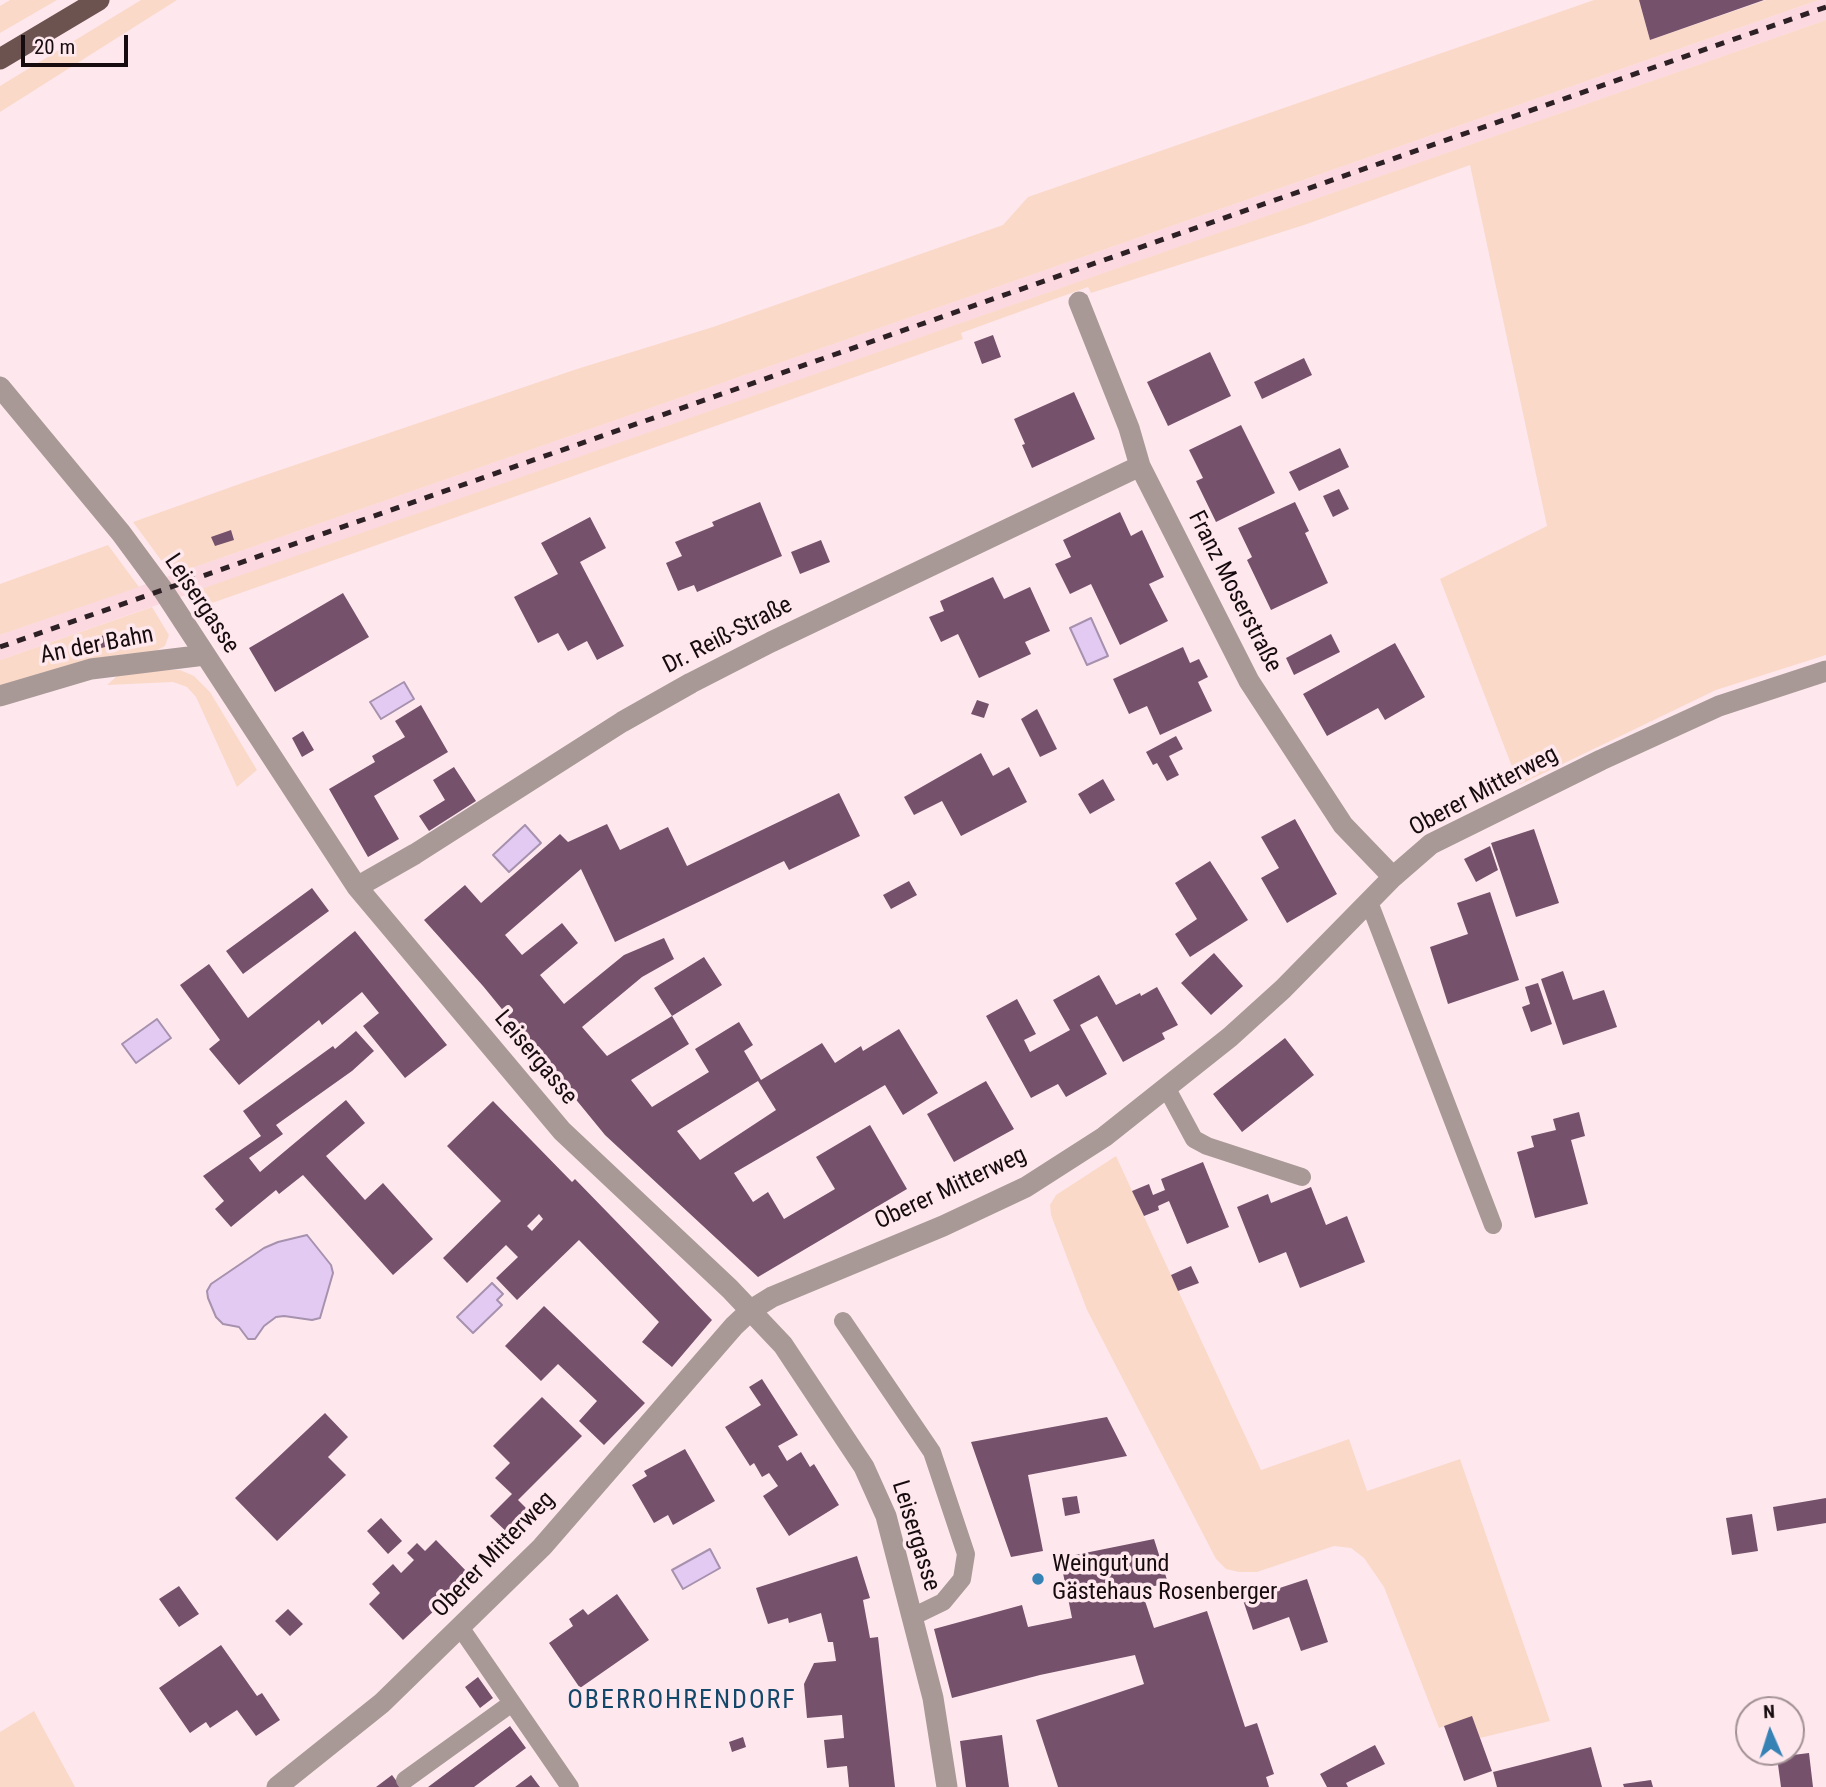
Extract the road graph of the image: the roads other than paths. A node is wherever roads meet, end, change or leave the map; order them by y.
1 (99, 0) edge
2 (0, 60) edge
3 (1079, 302) dead end
4 (0, 387) edge
5 (1140, 466) junction
6 (205, 655) junction
7 (1826, 671) edge
8 (0, 696) edge
9 (1393, 877) junction
10 (357, 887) junction
11 (1369, 902) junction
12 (1166, 1087) junction
13 (1302, 1177) dead end
14 (1493, 1225) dead end
15 (751, 1310) junction
16 (843, 1321) dead end
17 (912, 1617) junction
18 (460, 1628) junction
19 (512, 1703) junction
20 (405, 1780) dead end
21 (277, 1787) edge
22 (570, 1787) edge
23 (947, 1787) edge

1 - 2 main road
3 - 5 street, Franz Moserstraße
4 - 6 street, Leisergasse
5 - 9 street, Franz Moserstraße
5 - 10 street, Dr. Reiß-Straße
6 - 8 street, An der Bahn
6 - 10 street, Leisergasse
7 - 9 street, Oberer Mitterweg
9 - 11 street, Oberer Mitterweg
10 - 15 street, Leisergasse
11 - 12 street, Oberer Mitterweg
11 - 14 lane
12 - 13 lane
12 - 15 street, Oberer Mitterweg
15 - 17 street, Leisergasse
15 - 18 street, Oberer Mitterweg
16 - 17 lane
17 - 23 street, Leisergasse
18 - 19 lane
18 - 21 street, Oberer Mitterweg
19 - 20 lane
19 - 22 lane

